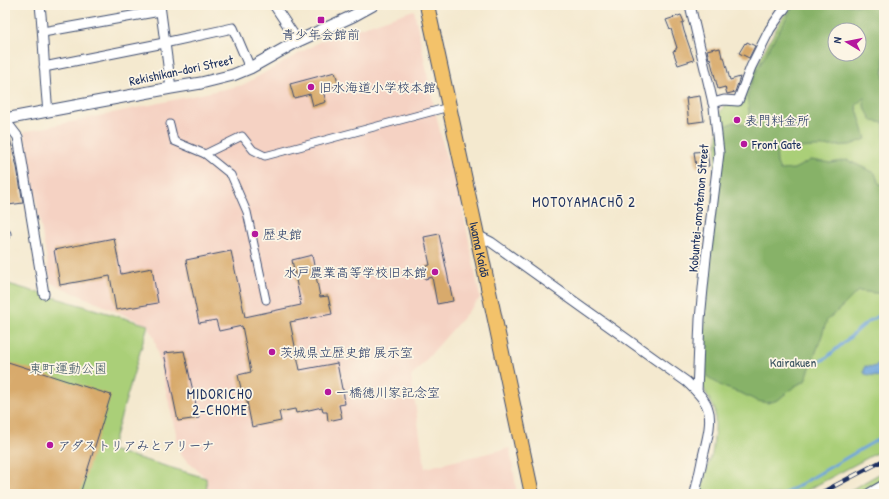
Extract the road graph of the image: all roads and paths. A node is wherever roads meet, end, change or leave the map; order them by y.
1 (40, 5) edge
2 (274, 5) edge
3 (373, 5) edge
4 (427, 5) edge
5 (690, 5) edge
6 (787, 5) edge
7 (160, 8) edge
8 (43, 32) junction
9 (298, 41) junction
10 (164, 43) junction
11 (44, 66) junction
12 (250, 68) junction
13 (171, 88) junction
14 (713, 103) junction
15 (449, 107) junction
16 (48, 111) junction
17 (5, 120) edge
18 (170, 124) dead end
19 (205, 154) junction
20 (477, 235) junction
21 (44, 294) dead end
22 (266, 300) dead end
23 (697, 392) junction
24 (884, 486) edge
25 (532, 494) edge
26 (695, 494) edge
27 (870, 494) edge

1 - 8 street
2 - 9 street
3 - 9 street, Rekishikan-dori Street
4 - 15 main road, Iwama Kaidō
5 - 14 street, Kobuntei-omotemon Street
6 - 14 street
7 - 8 street
7 - 10 street
8 - 11 street
9 - 12 street, Rekishikan-dori Street
10 - 11 street
10 - 12 street
10 - 13 street
11 - 16 street
12 - 13 street, Rekishikan-dori Street
13 - 16 street, Rekishikan-dori Street
14 - 23 street, Kobuntei-omotemon Street
15 - 19 street
15 - 20 main road, Iwama Kaidō
16 - 17 street, Rekishikan-dori Street
17 - 21 street
18 - 19 street
19 - 22 street
20 - 23 street
20 - 25 main road, Iwama Kaidō
23 - 26 street
24 - 27 street

